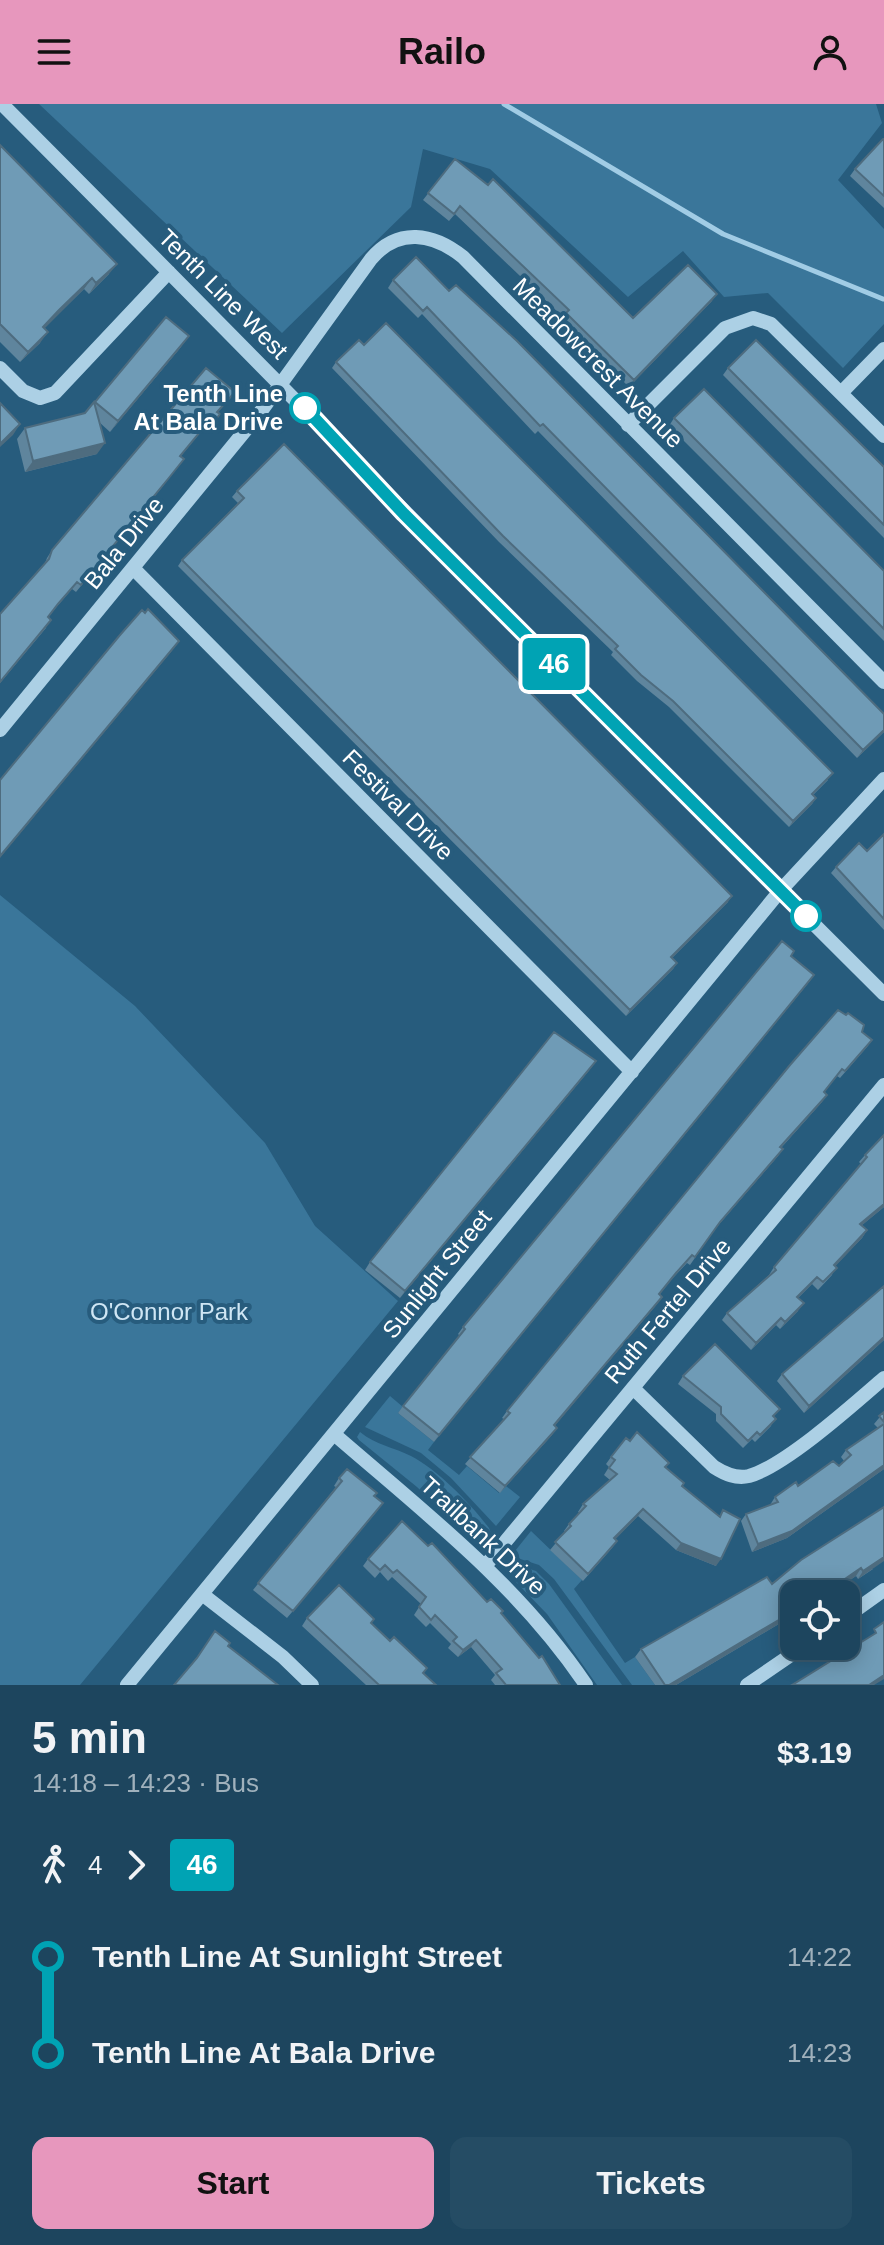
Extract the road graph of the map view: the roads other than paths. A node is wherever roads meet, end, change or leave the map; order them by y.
1 (2, 104) edge
2 (169, 272) junction
3 (884, 349) edge
4 (0, 368) edge
5 (281, 383) junction
6 (841, 393) junction
7 (628, 425) junction
8 (884, 436) edge
9 (133, 568) junction
10 (884, 682) edge
11 (0, 730) edge
12 (884, 779) edge
13 (780, 891) junction
14 (884, 994) edge
15 (632, 1072) junction
16 (884, 1085) edge
17 (884, 1378) edge
18 (633, 1388) junction
19 (334, 1434) junction
20 (486, 1565) junction
21 (884, 1590) edge
22 (202, 1594) junction
23 (860, 1607) edge
24 (784, 1660) edge
25 (127, 1685) edge
26 (312, 1685) edge
27 (586, 1685) edge
28 (747, 1685) edge

1 - 2 street, Tenth Line West
2 - 4 street
2 - 5 street, Tenth Line West
3 - 6 street
5 - 7 street, Meadowcrest Avenue
5 - 9 street, Bala Drive
5 - 13 street, Tenth Line West
6 - 7 street
6 - 8 street
7 - 10 street, Meadowcrest Avenue
9 - 11 street, Bala Drive
9 - 15 street, Festival Drive
12 - 13 street, Sunlight Street
13 - 14 street, Tenth Line West
13 - 15 street, Sunlight Street
15 - 19 street, Sunlight Street
16 - 18 street, Ruth Fertel Drive
17 - 18 street
18 - 20 street, Ruth Fertel Drive
19 - 20 street, Trailbank Drive
19 - 22 street, Sunlight Street
20 - 27 street, Trailbank Drive
21 - 23 street
22 - 25 street, Sunlight Street
22 - 26 street
24 - 28 street

